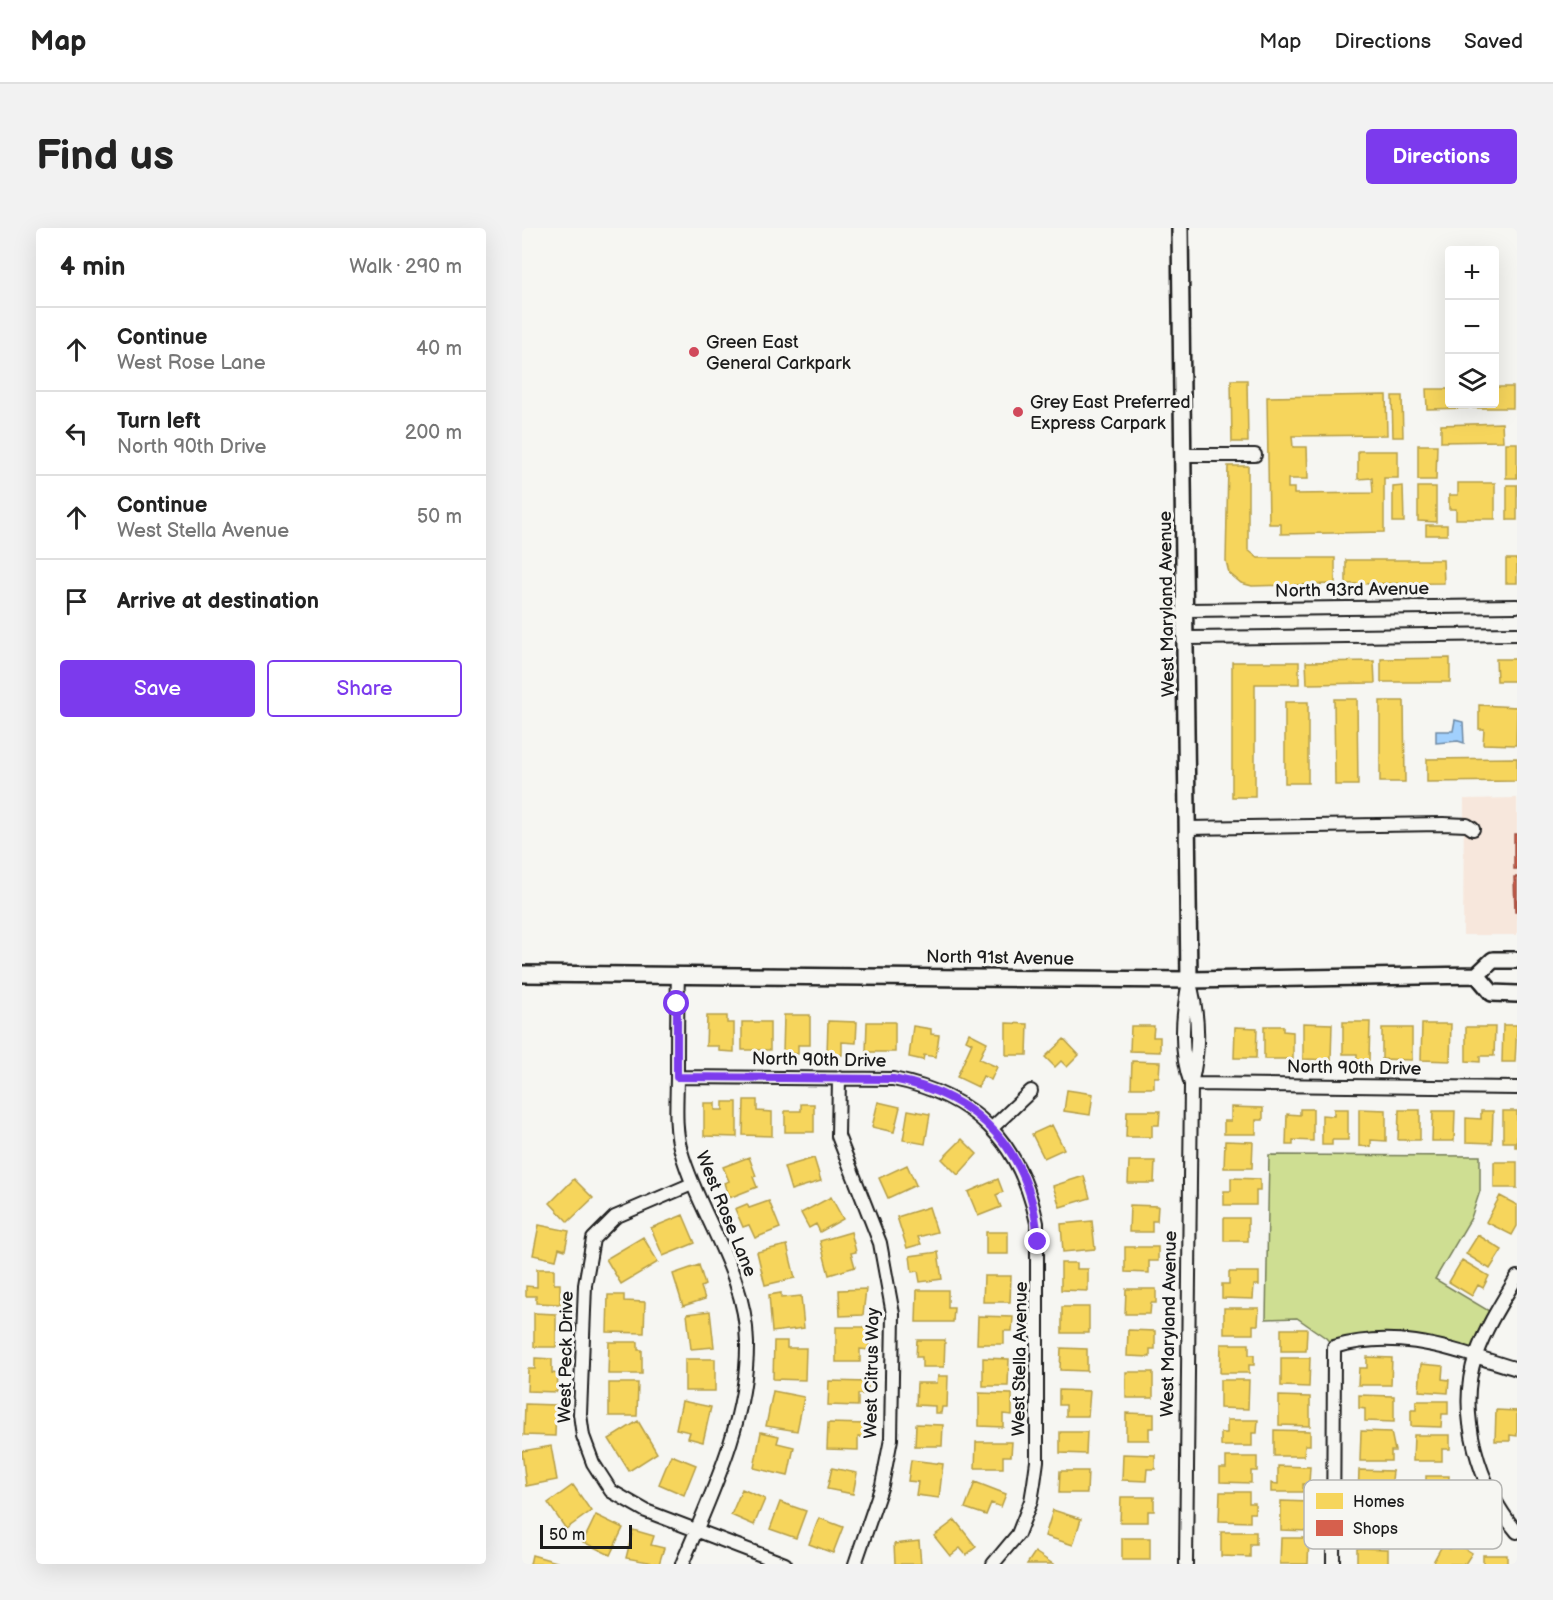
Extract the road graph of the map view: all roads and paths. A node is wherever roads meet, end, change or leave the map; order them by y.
1 (1180, 228) edge
2 (1184, 455) junction
3 (1256, 456) dead end
4 (1517, 606) edge
5 (1187, 610) junction
6 (1517, 634) edge
7 (1187, 638) junction
8 (1188, 828) junction
9 (1473, 829) dead end
10 (1517, 960) edge
11 (522, 974) edge
12 (678, 975) junction
13 (1477, 975) junction
14 (1189, 980) junction
15 (1517, 994) edge
16 (677, 1077) junction
17 (839, 1078) junction
18 (1191, 1084) junction
19 (1517, 1088) edge
20 (1031, 1091) dead end
21 (992, 1128) junction
22 (1008, 1148) joint
23 (692, 1184) junction
24 (1517, 1277) edge
25 (1476, 1357) junction
26 (1517, 1369) edge
27 (1334, 1480) edge
28 (1486, 1480) edge
29 (1502, 1514) edge
30 (697, 1529) junction
31 (1517, 1532) edge
32 (682, 1564) edge
33 (784, 1564) edge
34 (855, 1564) edge
35 (993, 1564) edge
36 (1186, 1564) edge

1 - 2 main road, West Maryland Avenue
2 - 3 street
2 - 5 main road, West Maryland Avenue
4 - 5 street, North 93rd Avenue
5 - 7 main road, West Maryland Avenue
6 - 7 street
7 - 8 main road, West Maryland Avenue
8 - 9 street
8 - 14 main road, West Maryland Avenue
10 - 13 main road
11 - 12 main road, North 91st Avenue
12 - 14 main road, North 91st Avenue
12 - 16 street, West Rose Lane
13 - 14 main road, North 91st Avenue
13 - 15 main road
14 - 18 street, West Maryland Avenue
16 - 17 street, North 90th Drive
16 - 23 street, West Rose Lane
17 - 21 street, North 90th Drive
17 - 34 street, West Citrus Way
18 - 19 street, North 90th Drive
18 - 36 street, West Maryland Avenue
20 - 21 street
21 - 22 street, North 90th Drive
22 - 35 street, West Stella Avenue
23 - 30 street, West Rose Lane
23 - 30 street, West Peck Drive
24 - 25 street
25 - 26 street
25 - 27 street
25 - 28 street
29 - 31 street
30 - 32 street, West Rose Lane
30 - 33 street, West Peck Drive

